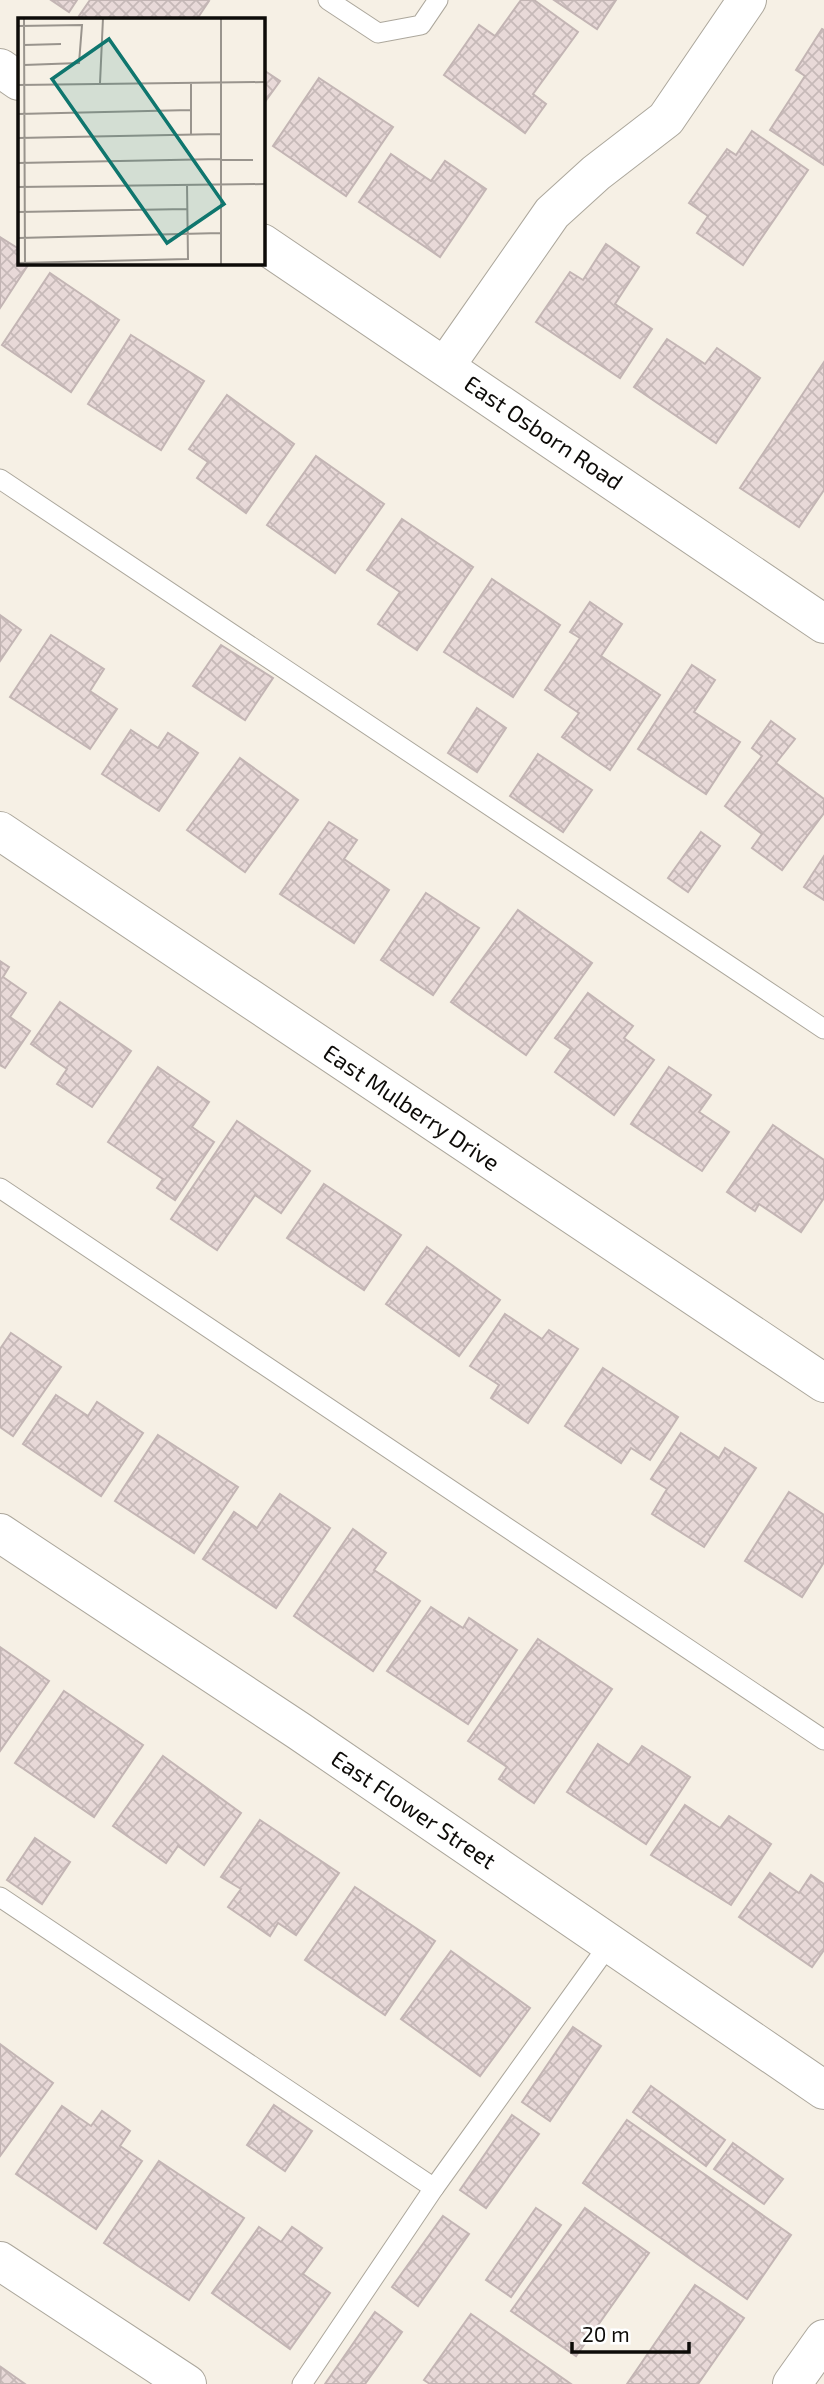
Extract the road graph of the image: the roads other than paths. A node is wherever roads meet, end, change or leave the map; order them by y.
1 (328, 0) edge
2 (438, 0) edge
3 (747, 0) edge
4 (0, 68) edge
5 (18, 80) edge
6 (264, 244) edge
7 (446, 365) junction
8 (0, 479) edge
9 (824, 624) edge
10 (0, 831) edge
11 (824, 1029) edge
12 (0, 1188) edge
13 (824, 1383) edge
14 (0, 1533) edge
15 (824, 1740) edge
16 (0, 1897) edge
17 (610, 1942) junction
18 (824, 2090) edge
19 (434, 2188) junction
20 (0, 2261) edge
21 (824, 2339) edge
22 (187, 2384) edge
23 (302, 2384) edge
24 (792, 2384) edge

1 - 2 lane
3 - 7 street
4 - 5 street
6 - 7 street, East Osborn Road
7 - 9 street, East Osborn Road
8 - 11 lane
10 - 13 street, East Mulberry Drive
12 - 15 lane
14 - 17 street, East Flower Street
16 - 19 lane
17 - 18 street, East Flower Street
17 - 19 lane
19 - 23 lane
20 - 22 street
21 - 24 street

